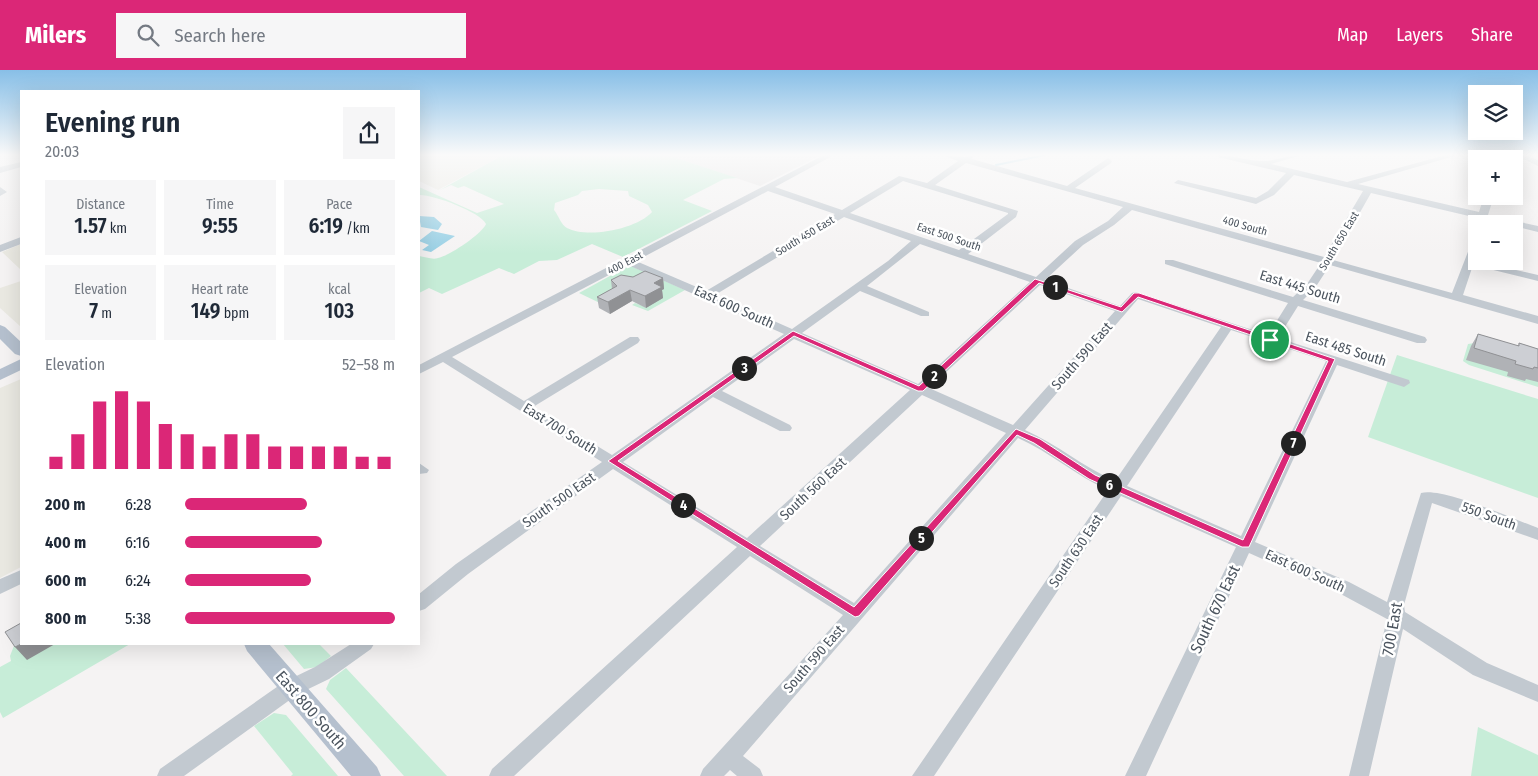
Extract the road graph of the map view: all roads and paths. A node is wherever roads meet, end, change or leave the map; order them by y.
1 (768, 188) joint
2 (886, 188) edge
3 (939, 188) edge
4 (1065, 188) edge
5 (1199, 188) edge
6 (1278, 188) edge
7 (1361, 188) edge
8 (1068, 189) joint
9 (1369, 190) junction
10 (1130, 206) junction
11 (843, 214) junction
12 (1478, 215) edge
13 (1523, 226) edge
14 (1538, 229) edge
15 (919, 240) junction
16 (20, 241) edge
17 (0, 250) edge
18 (961, 254) junction
19 (628, 261) junction
20 (1169, 262) dead end
21 (1328, 262) junction
22 (1468, 263) edge
23 (1507, 270) edge
24 (1538, 278) edge
25 (1038, 280) junction
26 (860, 286) junction
27 (708, 295) junction
28 (1136, 295) joint
29 (1456, 298) junction
30 (1295, 301) junction
31 (1122, 310) junction
32 (925, 314) dead end
33 (1538, 320) edge
34 (1228, 326) junction
35 (0, 330) edge
36 (793, 333) junction
37 (634, 340) dead end
38 (1270, 340) junction
39 (1422, 340) dead end
40 (20, 350) edge
41 (1333, 360) junction
42 (431, 363) edge
43 (20, 365) edge
44 (0, 375) edge
45 (1404, 384) dead end
46 (920, 389) junction
47 (712, 391) junction
48 (524, 407) junction
49 (784, 428) dead end
50 (1016, 431) junction
51 (612, 461) junction
52 (1118, 489) junction
53 (1440, 498) joint
54 (1538, 534) edge
55 (1245, 545) junction
56 (750, 546) junction
57 (20, 577) edge
58 (0, 588) edge
59 (420, 603) edge
60 (855, 613) junction
61 (1396, 616) junction
62 (256, 645) edge
63 (364, 645) edge
64 (291, 688) junction
65 (1538, 694) edge
66 (729, 757) junction
67 (167, 776) edge
68 (368, 776) edge
69 (499, 776) edge
70 (710, 776) edge
71 (753, 776) edge
72 (922, 776) edge
73 (1136, 776) edge
74 (1359, 776) edge

1 - 11 street, East 500 South
1 - 19 street, 400 East
2 - 11 street, South 450 East
3 - 18 street
4 - 8 street, 400 South
5 - 6 street
7 - 9 street
8 - 10 street, 400 South
9 - 12 street
9 - 21 street, South 650 East
10 - 21 street, 400 South
10 - 25 street, South 560 East
11 - 15 street, East 500 South
11 - 27 street, South 450 East
13 - 14 street
15 - 18 street, East 500 South
15 - 26 street, South 500 East
16 - 17 street
18 - 25 street, East 500 South
19 - 27 street, East 600 South
19 - 42 street, 400 East
20 - 30 street, East 445 South
21 - 29 street, 400 South
21 - 30 street, South 650 East
22 - 29 street
23 - 24 street
25 - 31 street, East 500 South
25 - 46 street, South 560 East
26 - 32 street
26 - 36 street, South 500 East
27 - 36 street, East 600 South
28 - 31 street, South 590 East
28 - 34 street, East 485 South
29 - 33 street, 400 South
30 - 38 street, South 650 East
30 - 39 street, East 445 South
31 - 50 street, South 590 East
34 - 38 street, East 485 South
34 - 52 street, South 630 East
35 - 40 main road
36 - 46 street, East 600 South
36 - 47 street, South 500 East
37 - 48 street
38 - 41 street, East 485 South
41 - 45 street, East 485 South
41 - 55 street, South 670 East
42 - 48 street, East 700 South
43 - 44 main road
46 - 50 street, East 600 South
46 - 56 street, South 560 East
47 - 49 street
47 - 51 street, South 500 East
48 - 51 street, East 700 South
50 - 52 street, East 600 South
50 - 60 street, South 590 East
51 - 56 street, East 700 South
51 - 59 street, South 500 East
52 - 55 street, East 600 South
52 - 72 street, South 630 East
53 - 54 street, 550 South
53 - 61 street, 700 East
55 - 61 street, East 600 South
55 - 73 street, South 670 East
56 - 60 street, East 700 South
56 - 69 street, South 560 East
57 - 58 street
60 - 66 street, South 590 East
61 - 65 street, East 600 South
61 - 74 street, 700 East
62 - 64 main road, East 800 South
63 - 64 street
64 - 67 street
64 - 68 main road, East 800 South
66 - 70 street, South 590 East
66 - 71 street

